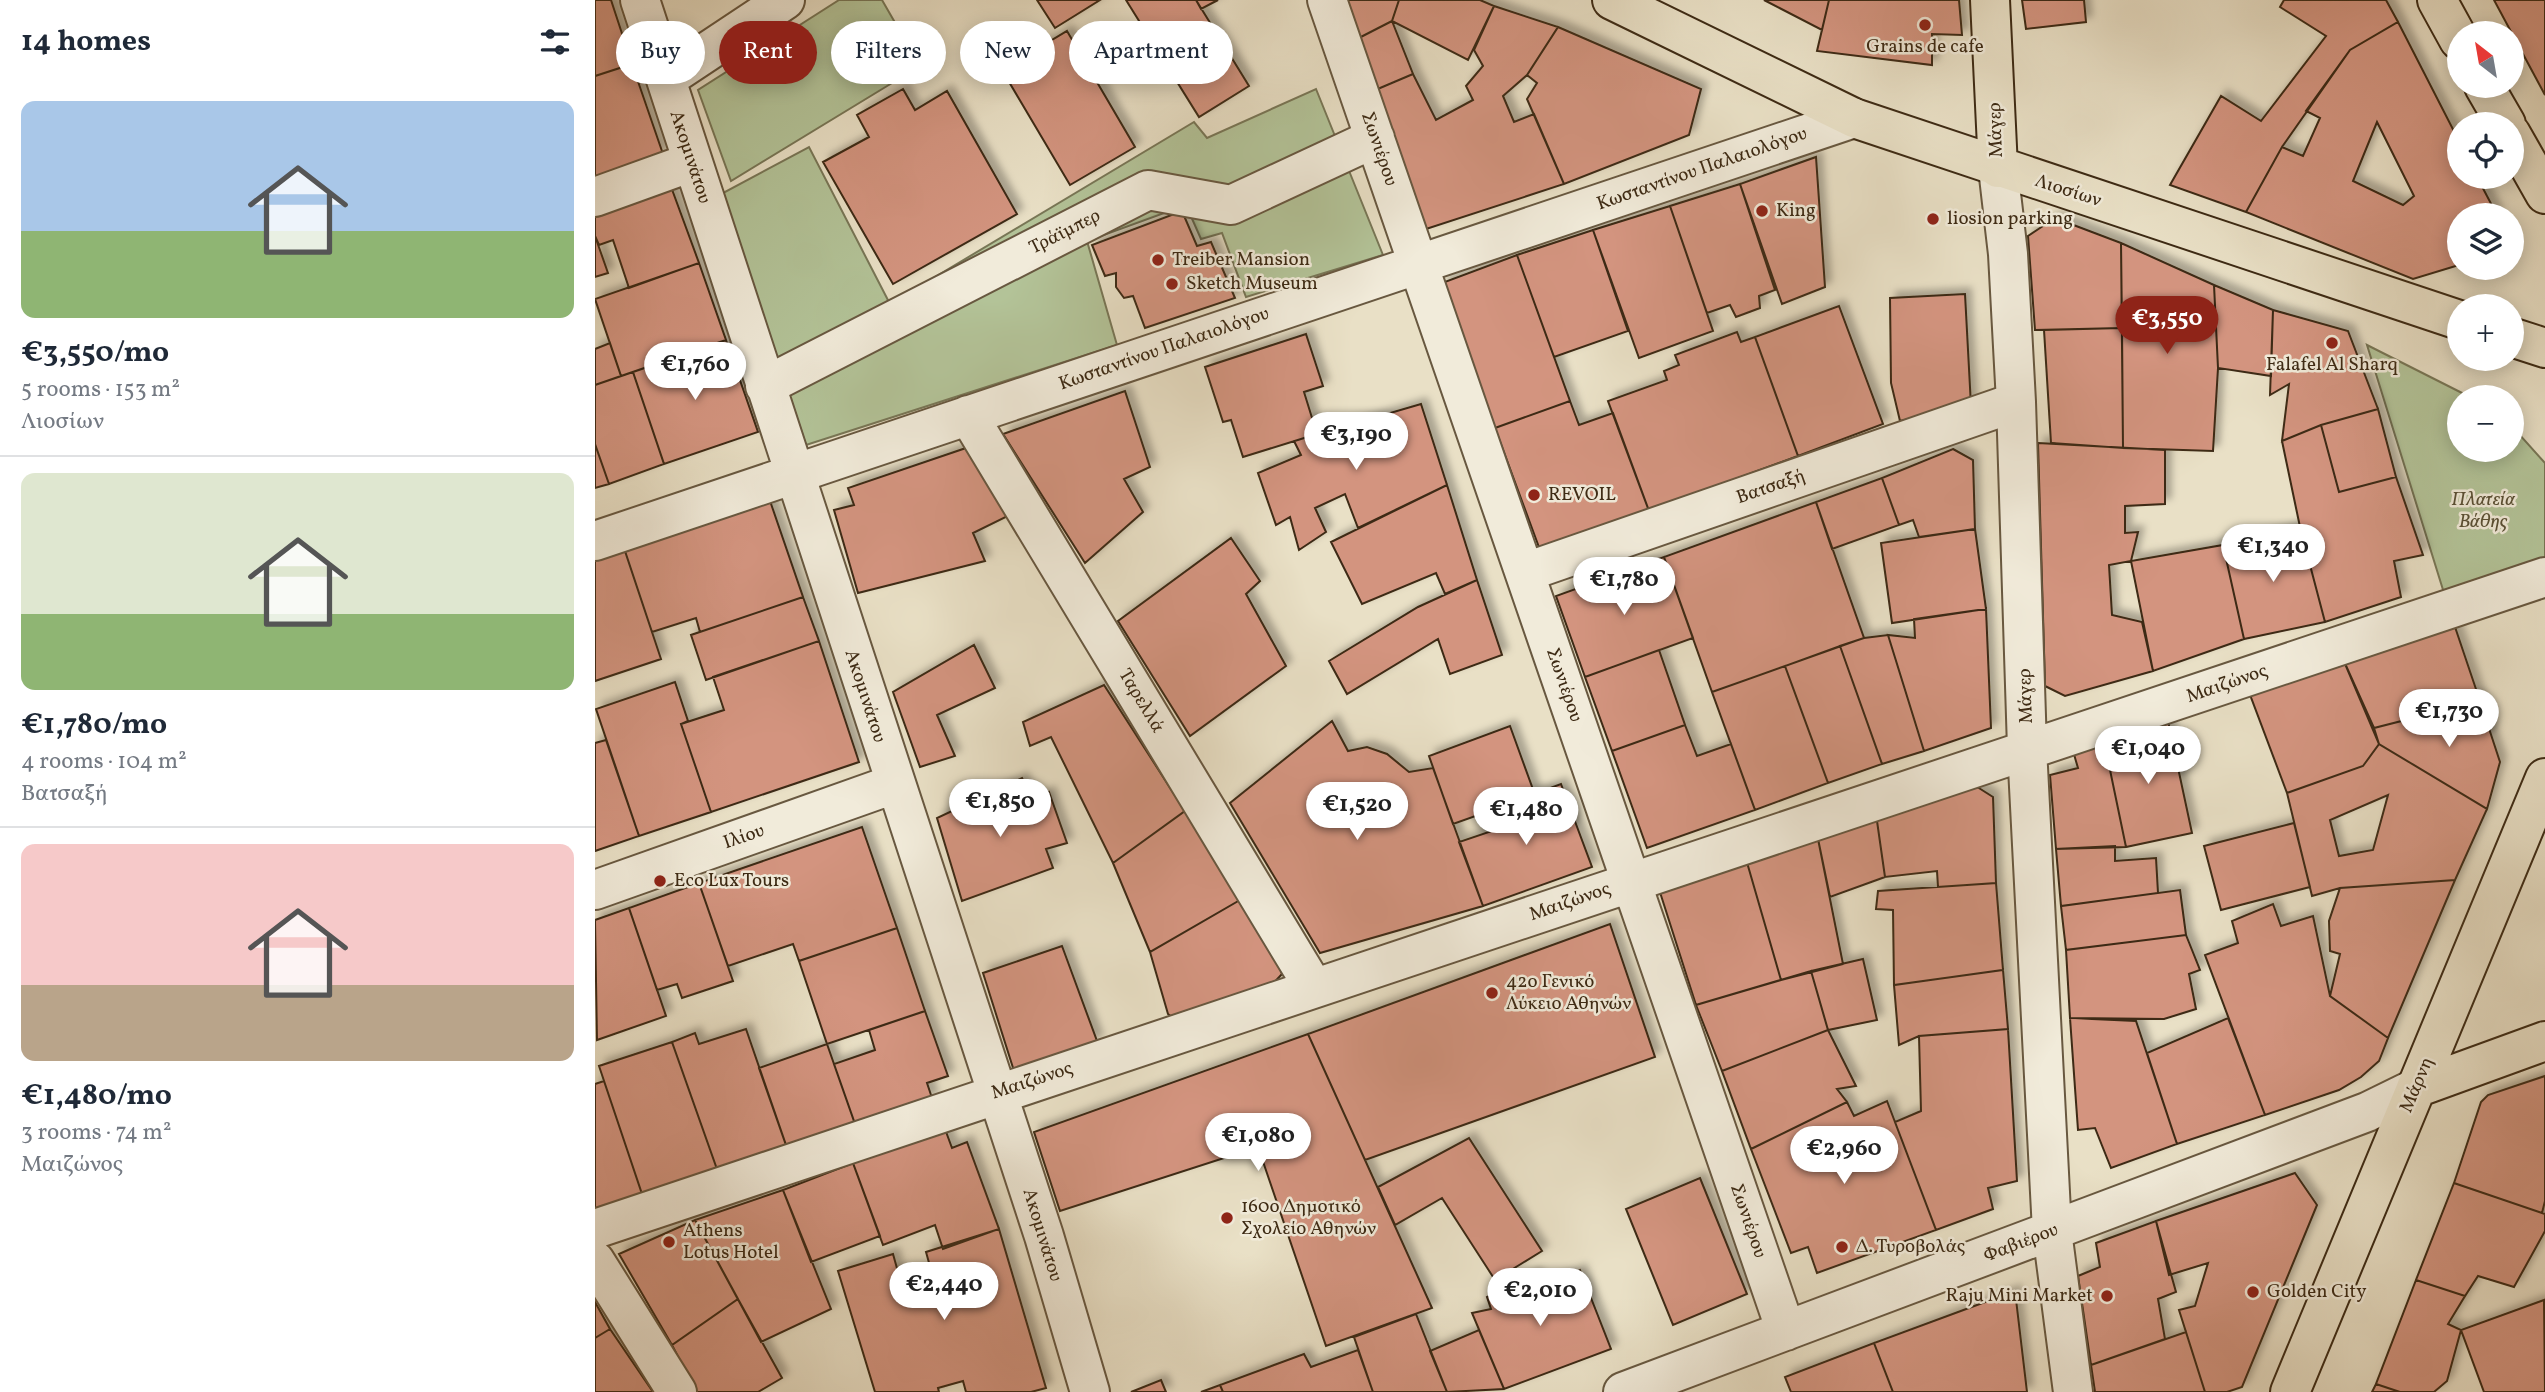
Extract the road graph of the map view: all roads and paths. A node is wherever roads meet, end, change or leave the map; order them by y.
1 (640, 0) edge
2 (785, 0) edge
3 (1327, 0) edge
4 (1612, 0) edge
5 (1990, 0) edge
6 (2437, 0) edge
7 (647, 21) edge
8 (2449, 21) edge
9 (705, 53) edge
10 (668, 84) edge
11 (1854, 118) junction
12 (1375, 138) junction
13 (2524, 157) edge
14 (692, 162) junction
15 (1998, 168) junction
16 (2545, 194) edge
17 (595, 197) edge
18 (1418, 264) junction
19 (2447, 316) edge
20 (765, 386) junction
21 (2017, 402) junction
22 (968, 415) junction
23 (793, 474) junction
24 (595, 541) edge
25 (1526, 572) junction
26 (2545, 577) edge
27 (2027, 748) junction
28 (894, 784) junction
29 (2543, 794) edge
30 (1631, 881) junction
31 (595, 890) edge
32 (1314, 988) junction
33 (2545, 1041) edge
34 (2416, 1088) junction
35 (997, 1093) junction
36 (595, 1229) edge
37 (2052, 1231) junction
38 (595, 1261) edge
39 (1786, 1331) junction
40 (677, 1392) edge
41 (1090, 1392) edge
42 (1623, 1392) edge
43 (2073, 1392) edge
44 (2290, 1392) edge

1 - 7 street, Ακομινάτου
2 - 9 street
3 - 12 street, Σωνιέρου
4 - 11 main road, Λιοσίων
5 - 15 main road, Μάγερ
6 - 8 main road
10 - 14 street, Ακομινάτου
11 - 15 main road, Λιοσίων
11 - 18 street, Κωσταντίνου Παλαιολόγου
12 - 18 street, Σωνιέρου
12 - 20 street, Τράϊμπερ
13 - 16 main road
14 - 17 street
14 - 20 street, Ακομινάτου
15 - 19 main road, Λιοσίων
15 - 21 street, Μάγερ
18 - 22 street, Κωσταντίνου Παλαιολόγου
18 - 25 street, Σωνιέρου
20 - 23 street, Ακομινάτου
21 - 25 street, Βατσαξή
21 - 27 street, Μάγερ
22 - 23 street, Κωσταντίνου Παλαιολόγου
22 - 32 street, Ταρελλά
23 - 24 street, Κωσταντίνου Παλαιολόγου
23 - 28 street, Ακομινάτου
25 - 30 street, Σωνιέρου
26 - 27 street, Μαιζώνος
27 - 30 street, Μαιζώνος
27 - 37 street, Μάγερ
28 - 31 street, Ιλίου
28 - 35 street, Ακομινάτου
29 - 34 main road, Μάρνη
30 - 32 street, Μαιζώνος
30 - 39 street, Σωνιέρου
32 - 35 street, Μαιζώνος
33 - 34 main road
34 - 37 street, Φαβιέρου
34 - 44 main road, Μάρνη
35 - 36 street, Μαιζώνος
35 - 41 street, Ακομινάτου
37 - 39 street, Φαβιέρου
37 - 43 street, Μάγερ
38 - 40 street
39 - 42 street, Φαβιέρου

